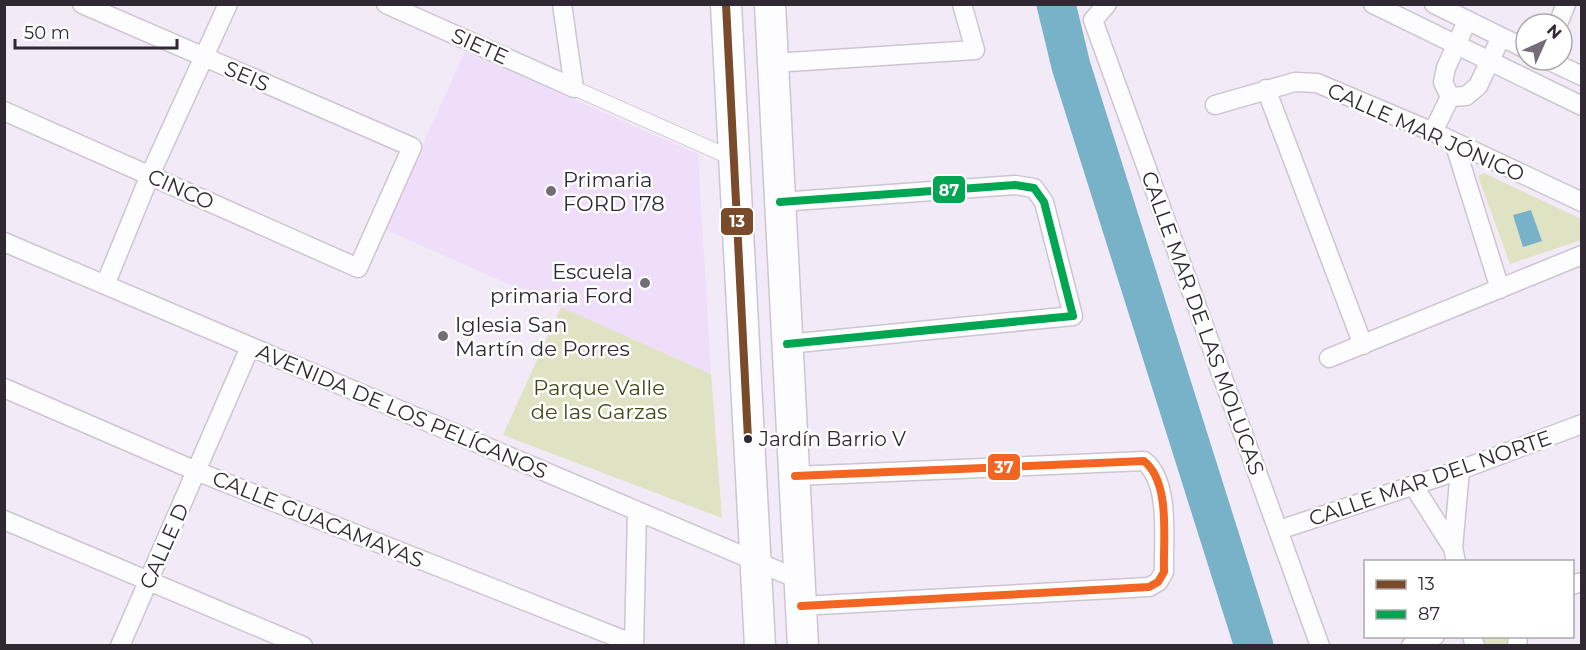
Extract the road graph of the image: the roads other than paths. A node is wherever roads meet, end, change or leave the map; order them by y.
1 (82, 4) edge
2 (228, 4) edge
3 (386, 4) edge
4 (562, 4) edge
5 (726, 4) edge
6 (770, 4) edge
7 (962, 4) edge
8 (1107, 4) edge
9 (1373, 4) edge
10 (1434, 4) edge
11 (1467, 21) junction
12 (1501, 37) junction
13 (1514, 43) edge
14 (1456, 46) junction
15 (204, 58) junction
16 (1489, 62) junction
17 (773, 63) junction
18 (574, 88) junction
19 (1266, 89) junction
20 (1450, 97) junction
21 (1215, 105) dead end
22 (1581, 106) edge
23 (4, 111) edge
24 (1433, 132) junction
25 (1454, 142) junction
26 (736, 160) junction
27 (150, 176) junction
28 (780, 202) junction
29 (1581, 202) edge
30 (4, 242) edge
31 (1581, 255) edge
32 (358, 268) joint
33 (105, 285) junction
34 (1500, 289) junction
35 (787, 344) junction
36 (1362, 345) junction
37 (250, 347) junction
38 (1329, 358) dead end
39 (4, 388) edge
40 (1581, 424) edge
41 (1460, 470) junction
42 (196, 471) junction
43 (795, 476) junction
44 (1413, 486) junction
45 (637, 511) junction
46 (4, 520) edge
47 (1279, 530) junction
48 (1455, 555) edge
49 (754, 560) junction
50 (148, 582) junction
51 (801, 593) junction
52 (1430, 638) edge
53 (120, 645) edge
54 (303, 645) edge
55 (634, 645) edge
56 (760, 645) edge
57 (803, 645) edge
58 (1320, 645) edge
59 (1411, 645) edge

1 - 15 street, SEIS
2 - 15 street
3 - 18 street, SIETE
4 - 18 street
5 - 26 main road
6 - 17 main road
7 - 17 street
8 - 47 street, CALLE MAR DE LAS MOLUCAS
9 - 14 street
10 - 11 street
11 - 12 street
11 - 14 street
12 - 13 street
12 - 16 street
14 - 16 street
14 - 20 street
15 - 27 street
15 - 32 street, SEIS
16 - 20 street
16 - 22 street
17 - 28 main road
18 - 26 street
19 - 21 street, CALLE MAR JÓNICO
19 - 24 street, CALLE MAR JÓNICO
19 - 36 street
20 - 24 street
23 - 27 street, CINCO
24 - 25 street, CALLE MAR JÓNICO
25 - 29 street, CALLE MAR JÓNICO
25 - 34 street
26 - 49 main road
27 - 32 street, CINCO
27 - 33 street
28 - 35 main road
28 - 35 street
30 - 33 street, AVENIDA DE LOS PELÍCANOS
31 - 34 street
33 - 37 street, AVENIDA DE LOS PELÍCANOS
34 - 36 street
35 - 43 main road
36 - 38 street
37 - 42 street, CALLE D
37 - 45 street, AVENIDA DE LOS PELÍCANOS
39 - 42 street, CALLE GUACAMAYAS
40 - 41 street, CALLE MAR DEL NORTE
41 - 44 street, CALLE MAR DEL NORTE
41 - 48 street
42 - 50 street, CALLE D
42 - 55 street, CALLE GUACAMAYAS
43 - 51 main road
43 - 51 street
44 - 47 street, CALLE MAR DEL NORTE
44 - 48 street
45 - 49 street, AVENIDA DE LOS PELÍCANOS
45 - 55 street
46 - 50 street
47 - 58 street, CALLE MAR DE LAS MOLUCAS
49 - 51 street, AVENIDA DE LOS PELÍCANOS
49 - 56 main road
50 - 53 street, CALLE D
50 - 54 street
51 - 57 main road
52 - 59 street

